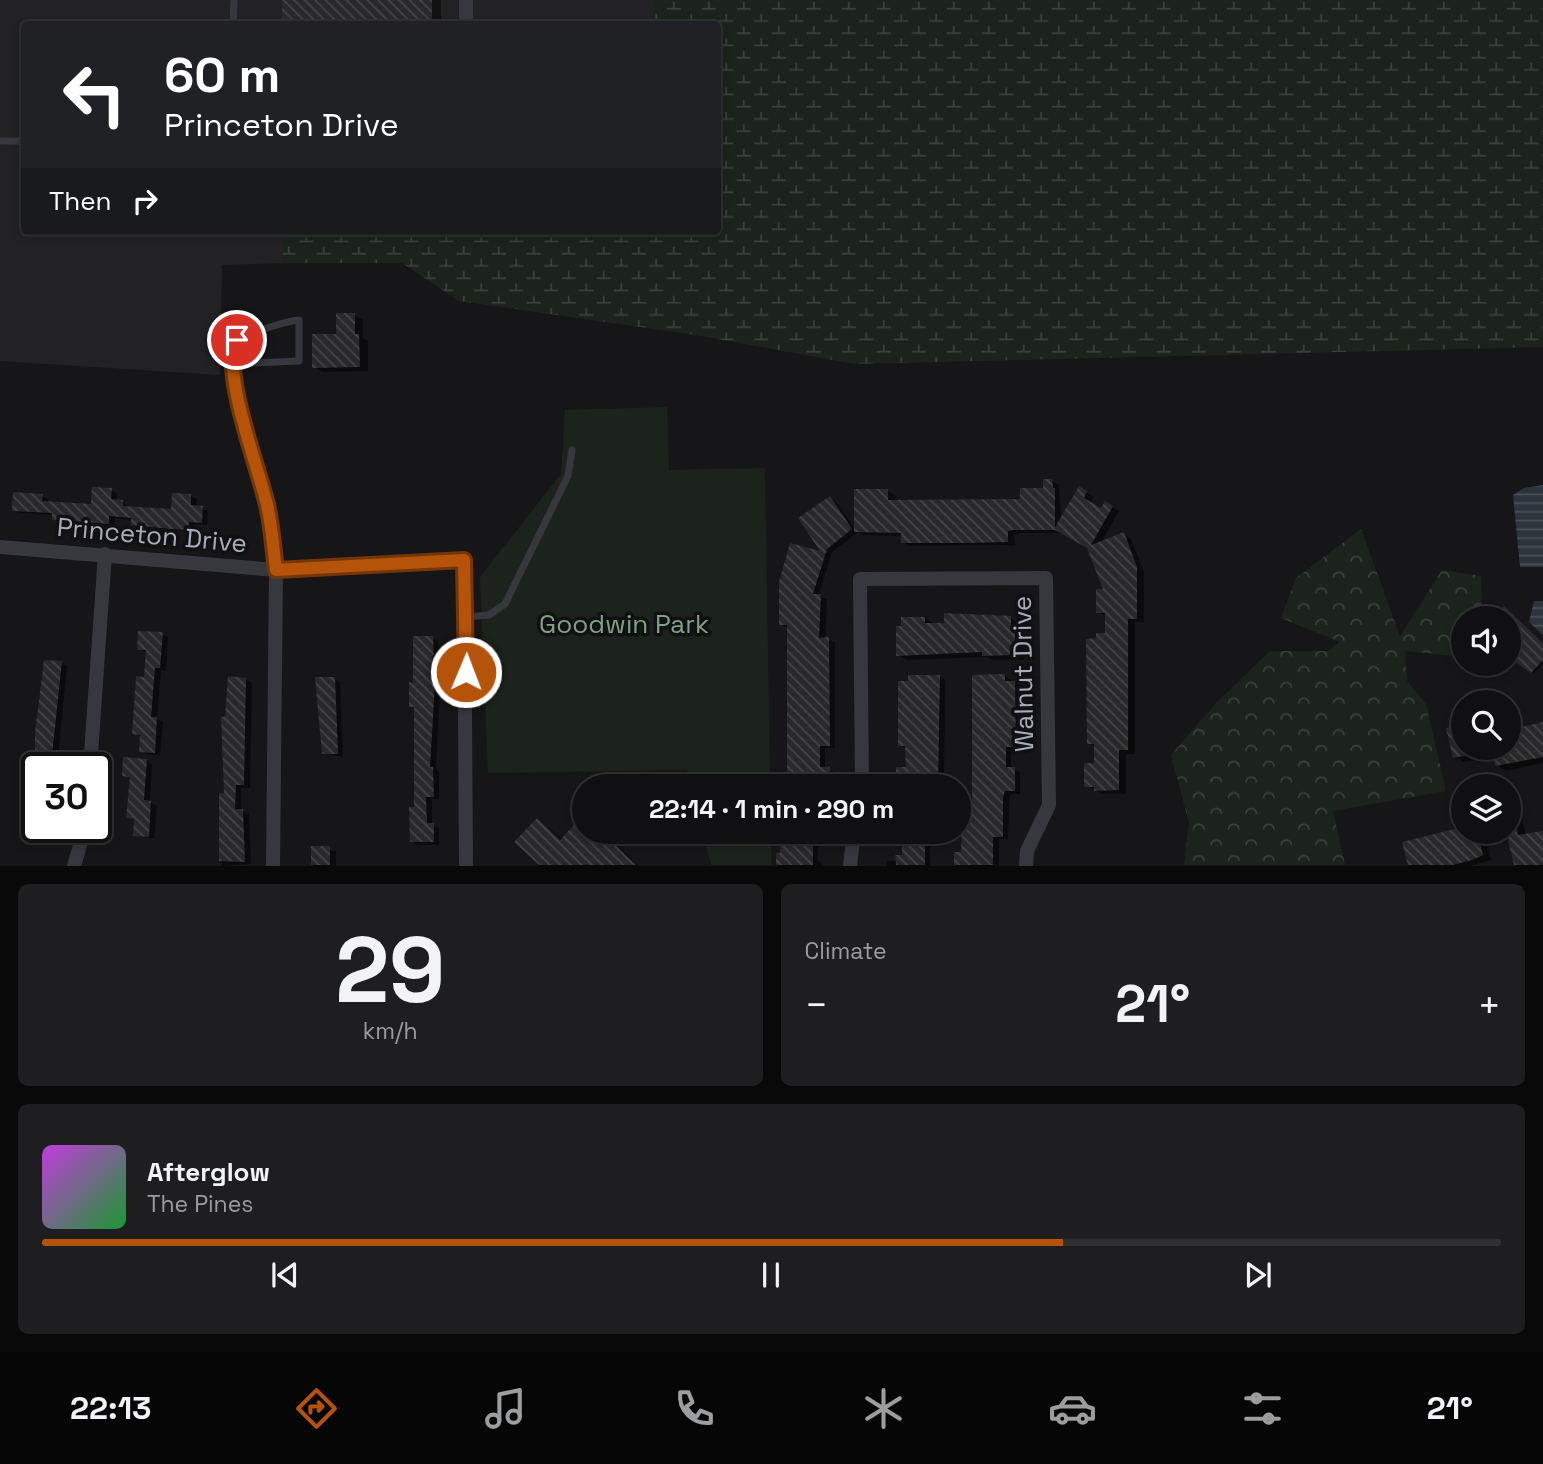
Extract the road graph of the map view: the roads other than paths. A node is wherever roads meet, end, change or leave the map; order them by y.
1 (234, 0) edge
2 (466, 0) edge
3 (233, 21) edge
4 (466, 21) edge
5 (0, 141) edge
6 (21, 141) edge
7 (234, 364) junction
8 (572, 450) dead end
9 (0, 547) edge
10 (105, 554) junction
11 (276, 570) junction
12 (467, 617) junction
13 (91, 752) edge
14 (862, 774) edge
15 (81, 843) edge
16 (853, 844) edge
17 (74, 866) edge
18 (273, 866) edge
19 (466, 866) edge
20 (850, 866) edge
21 (1026, 866) edge

1 - 3 lane
2 - 4 street
5 - 6 lane
7 - 7 lane
7 - 11 lane
8 - 12 lane
9 - 10 street, Princeton Drive
10 - 11 street, Princeton Drive
10 - 13 street
11 - 12 street, Princeton Drive
11 - 18 street
12 - 19 street
14 - 21 street, Walnut Drive
15 - 17 street
16 - 20 street

